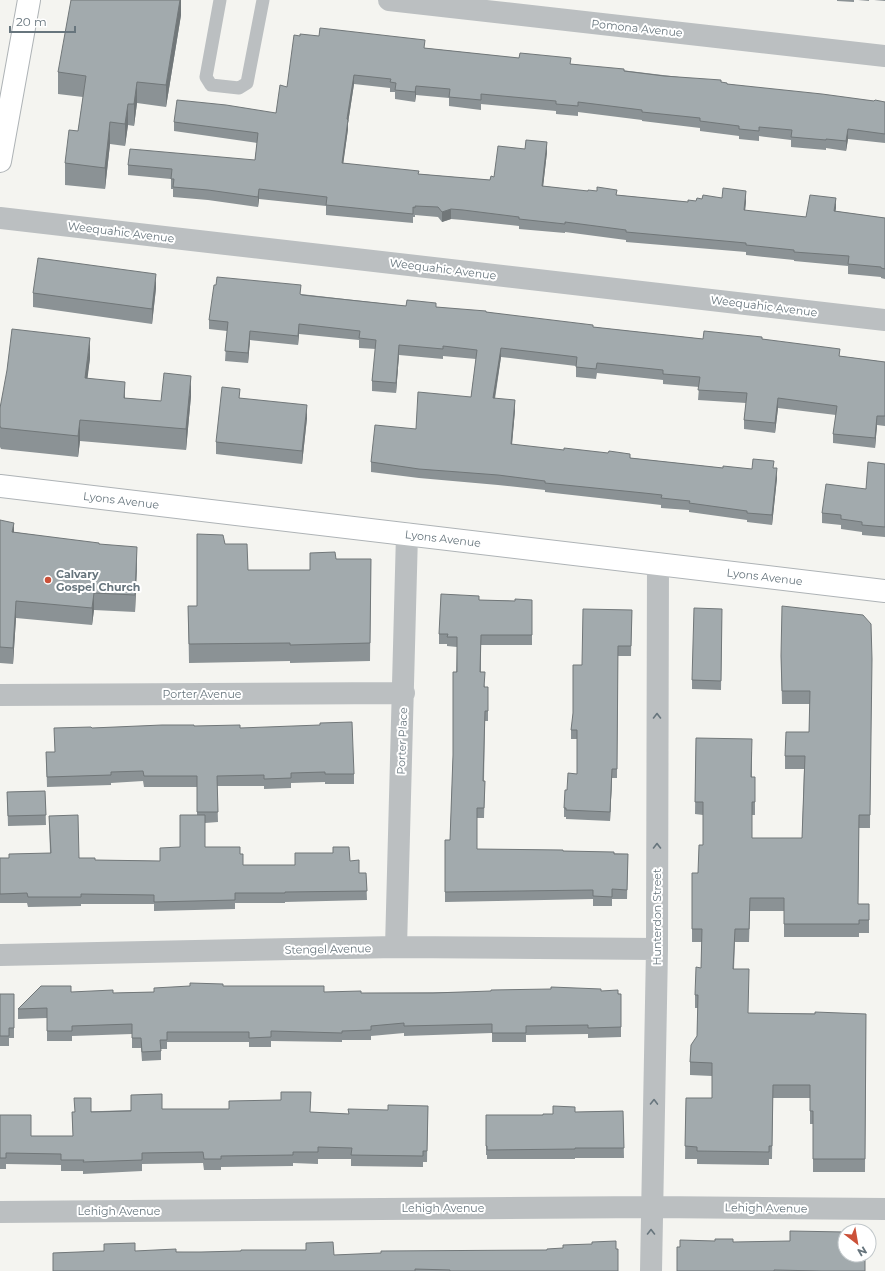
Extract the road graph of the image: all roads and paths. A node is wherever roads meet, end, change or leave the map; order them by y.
1 (29, 0) edge
2 (220, 0) edge
3 (263, 0) edge
4 (389, 0) edge
5 (885, 56) edge
6 (0, 161) edge
7 (0, 218) edge
8 (885, 320) edge
9 (0, 486) edge
10 (407, 534) junction
11 (658, 564) junction
12 (885, 591) edge
13 (404, 693) junction
14 (0, 695) edge
15 (396, 947) junction
16 (657, 949) junction
17 (0, 955) edge
18 (651, 1207) junction
19 (885, 1209) edge
20 (0, 1212) edge
21 (651, 1271) edge

1 - 6 main road
2 - 3 lane
4 - 5 street, Pomona Avenue
7 - 8 street, Weequahic Avenue
9 - 10 main road, Lyons Avenue
10 - 11 main road, Lyons Avenue
10 - 13 street, Porter Place
11 - 12 main road, Lyons Avenue
16 -> 11 street, Hunterdon Street
13 - 14 street, Porter Avenue
13 - 15 street, Porter Place
15 - 16 street, Stengel Avenue
15 - 17 street, Stengel Avenue
18 -> 16 street, Hunterdon Street
18 - 19 street, Lehigh Avenue
18 - 20 street, Lehigh Avenue
21 -> 18 street, Hunterdon Street

